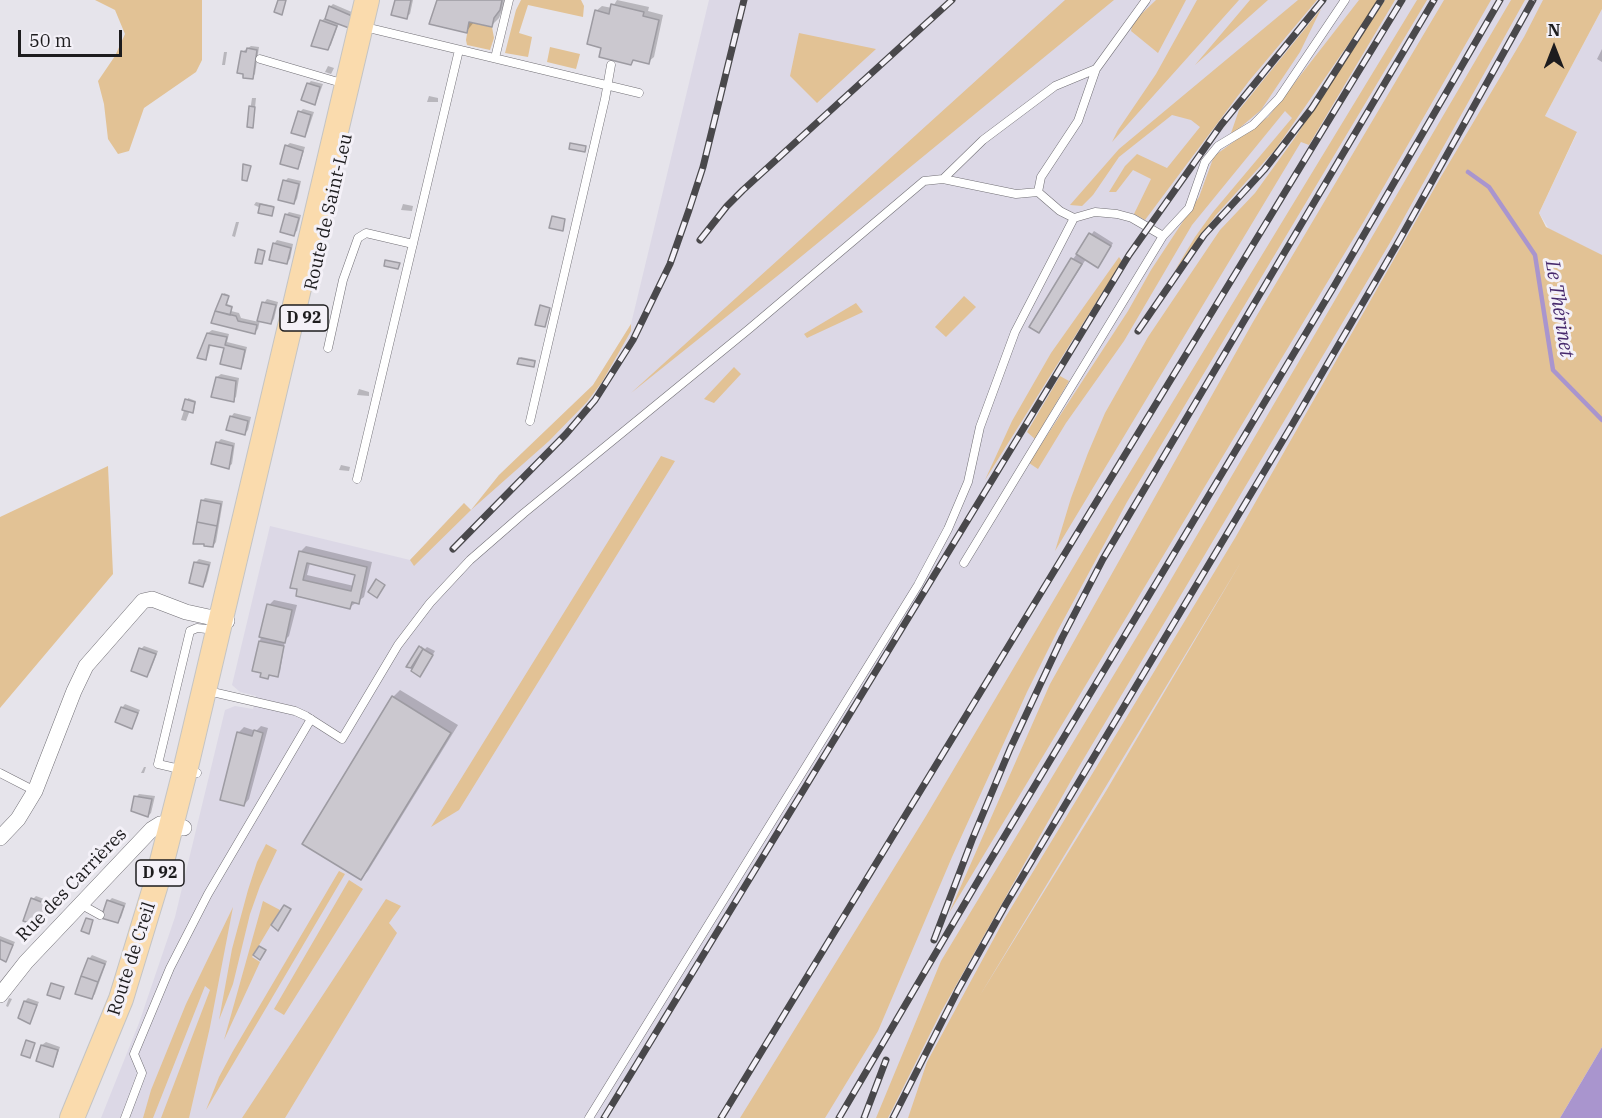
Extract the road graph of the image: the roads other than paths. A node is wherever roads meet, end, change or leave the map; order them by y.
1 (367, 0) edge
2 (379, 0) edge
3 (509, 0) edge
4 (1146, 0) edge
5 (1345, 0) edge
6 (372, 29) junction
7 (459, 50) junction
8 (495, 58) junction
9 (260, 59) dead end
10 (611, 64) dead end
11 (1096, 69) junction
12 (347, 84) junction
13 (606, 85) junction
14 (639, 93) dead end
15 (944, 179) junction
16 (1038, 192) junction
17 (1074, 218) junction
18 (1163, 236) junction
19 (413, 244) junction
20 (328, 348) dead end
21 (530, 421) dead end
22 (357, 479) dead end
23 (964, 562) dead end
24 (226, 628) junction
25 (210, 691) junction
26 (311, 719) junction
27 (191, 772) junction
28 (0, 773) edge
29 (35, 791) junction
30 (178, 827) junction
31 (0, 838) edge
32 (82, 905) junction
33 (100, 915) dead end
34 (0, 995) edge
35 (72, 1118) edge
36 (85, 1118) edge
37 (124, 1118) edge
38 (589, 1118) edge

1 - 12 main road, Route de Saint-Leu / D 92
2 - 6 main road, Route de Saint-Leu / D 92
3 - 8 lane
4 - 11 lane
5 - 18 lane
6 - 7 lane
6 - 24 main road, Route de Saint-Leu / D 92
7 - 8 lane
7 - 19 lane
8 - 13 lane
9 - 12 lane
10 - 13 lane
11 - 15 lane
11 - 16 lane
12 - 24 main road, Route de Saint-Leu / D 92
13 - 14 lane
13 - 21 lane
15 - 16 lane
15 - 26 lane
16 - 17 lane
17 - 18 lane
17 - 38 lane
18 - 23 lane
19 - 20 lane
19 - 22 lane
24 - 25 main road, Route de Creil / D 92
24 - 27 lane
24 - 29 street
25 - 26 lane
25 - 27 main road, Route de Creil / D 92
26 - 37 lane
27 - 30 main road, Route de Creil / D 92
28 - 29 lane
29 - 31 street
30 - 32 street, Rue des Carrières
30 - 35 main road, Route de Creil / D 92
30 - 36 main road, Route de Creil / D 92
32 - 33 lane
32 - 34 street, Rue des Carrières

